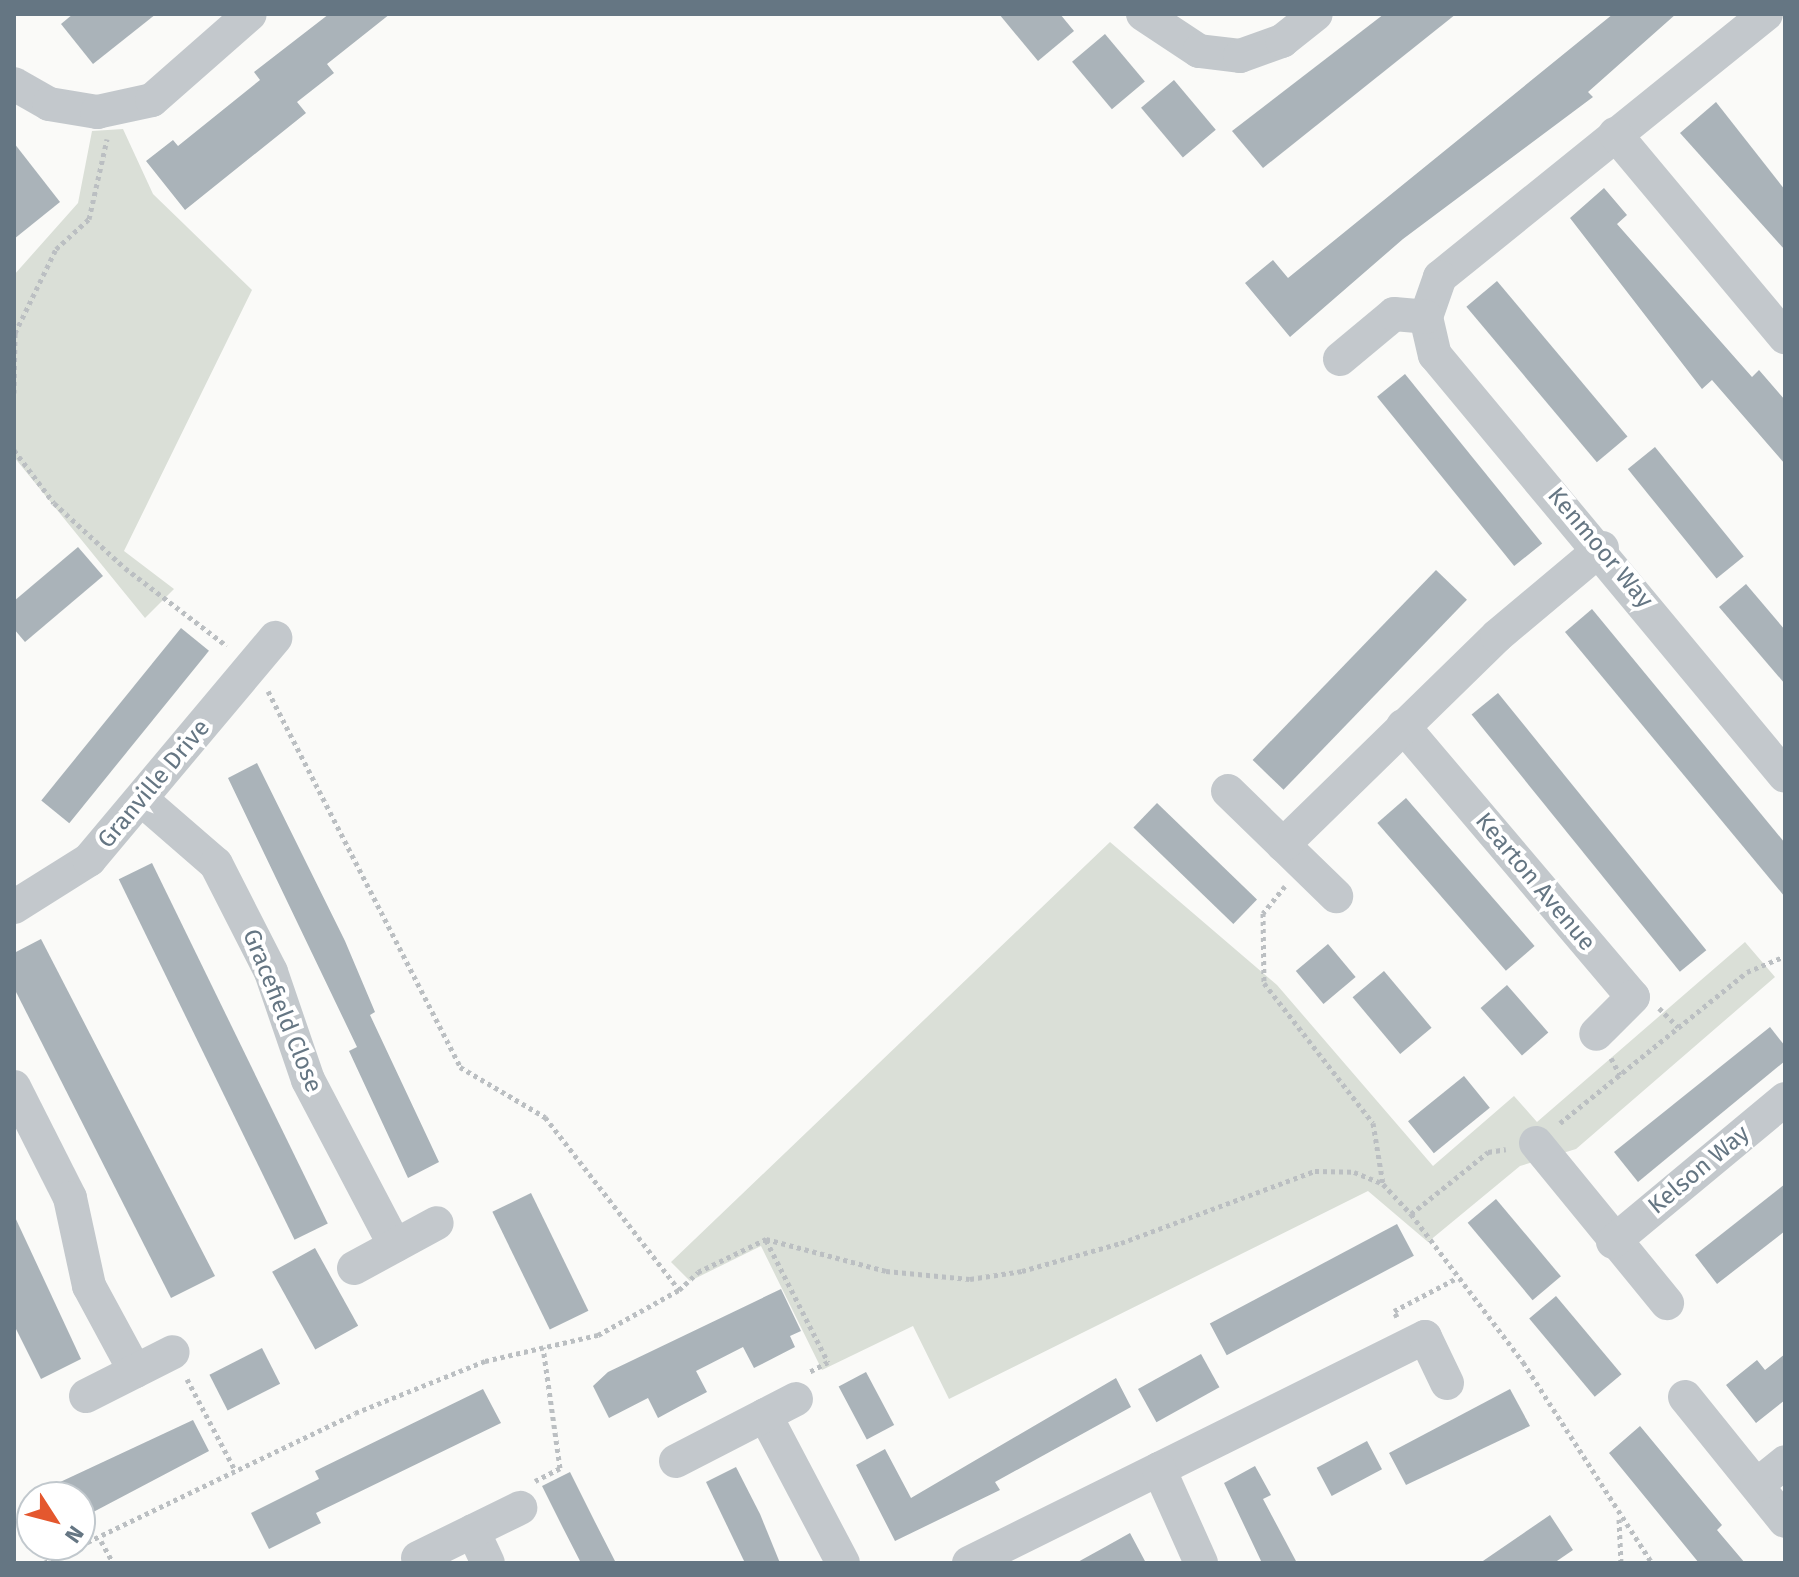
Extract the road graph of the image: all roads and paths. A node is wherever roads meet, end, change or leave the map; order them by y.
1 (250, 14) edge
2 (1143, 14) edge
3 (1316, 14) edge
4 (1766, 14) edge
5 (14, 84) edge
6 (97, 112) junction
7 (1615, 134) junction
8 (1426, 317) junction
9 (1785, 337) edge
10 (1340, 359) dead end
11 (14, 393) edge
12 (14, 450) edge
13 (1602, 548) junction
14 (275, 638) dead end
15 (253, 667) junction
16 (1403, 726) junction
17 (1785, 776) edge
18 (1228, 791) dead end
19 (141, 799) junction
20 (1295, 856) junction
21 (1336, 896) dead end
22 (14, 907) edge
23 (1785, 956) edge
24 (1596, 1034) dead end
25 (14, 1087) edge
26 (1785, 1099) edge
27 (1536, 1143) junction
28 (1383, 1184) junction
29 (1411, 1214) junction
30 (437, 1223) dead end
31 (766, 1239) junction
32 (1613, 1242) junction
33 (395, 1246) junction
34 (354, 1268) dead end
35 (679, 1290) junction
36 (1667, 1303) dead end
37 (543, 1347) junction
38 (173, 1352) joint
39 (135, 1371) junction
40 (1447, 1383) dead end
41 (86, 1396) dead end
42 (1685, 1397) dead end
43 (796, 1399) joint
44 (765, 1415) junction
45 (676, 1461) dead end
46 (1785, 1462) edge
47 (1159, 1469) junction
48 (235, 1470) junction
49 (1757, 1485) junction
50 (520, 1498) joint
51 (1619, 1518) junction
52 (1785, 1521) edge
53 (473, 1531) junction
54 (101, 1541) junction
55 (418, 1558) dead end
56 (44, 1563) edge
57 (113, 1563) edge
58 (488, 1563) edge
59 (843, 1563) edge
60 (969, 1563) edge
61 (1201, 1563) edge
62 (1621, 1563) edge
63 (1652, 1563) edge

1 - 6 street
2 - 3 street
4 - 7 street
5 - 6 street
6 - 11 path
7 - 8 street
7 - 9 street
8 - 10 street
8 - 13 street, Kenmoor Way
12 - 15 path
13 - 16 street
13 - 17 street, Kenmoor Way
14 - 15 street, Granville Drive
15 - 19 street, Granville Drive
15 - 35 path
16 - 20 street
16 - 24 street, Kearton Avenue
18 - 20 street
19 - 22 street, Granville Drive
19 - 33 street, Gracefield Close
20 - 21 street
20 - 28 path
23 - 27 path
25 - 39 street
26 - 32 street, Kelson Way
27 - 29 path
27 - 32 street
28 - 29 path
28 - 31 path
29 - 51 path
30 - 33 street
31 - 35 path
31 - 43 path
32 - 36 street
33 - 34 street
35 - 37 path
37 - 48 path
37 - 50 path
38 - 39 street
38 - 48 path
39 - 41 street
40 - 47 street
42 - 49 street
43 - 44 street
44 - 45 street
44 - 59 street
46 - 49 street
47 - 60 street
47 - 61 street
48 - 54 path
49 - 52 street
50 - 53 street
51 - 62 path
51 - 63 path
53 - 55 street
53 - 58 street
54 - 56 path
54 - 57 path

